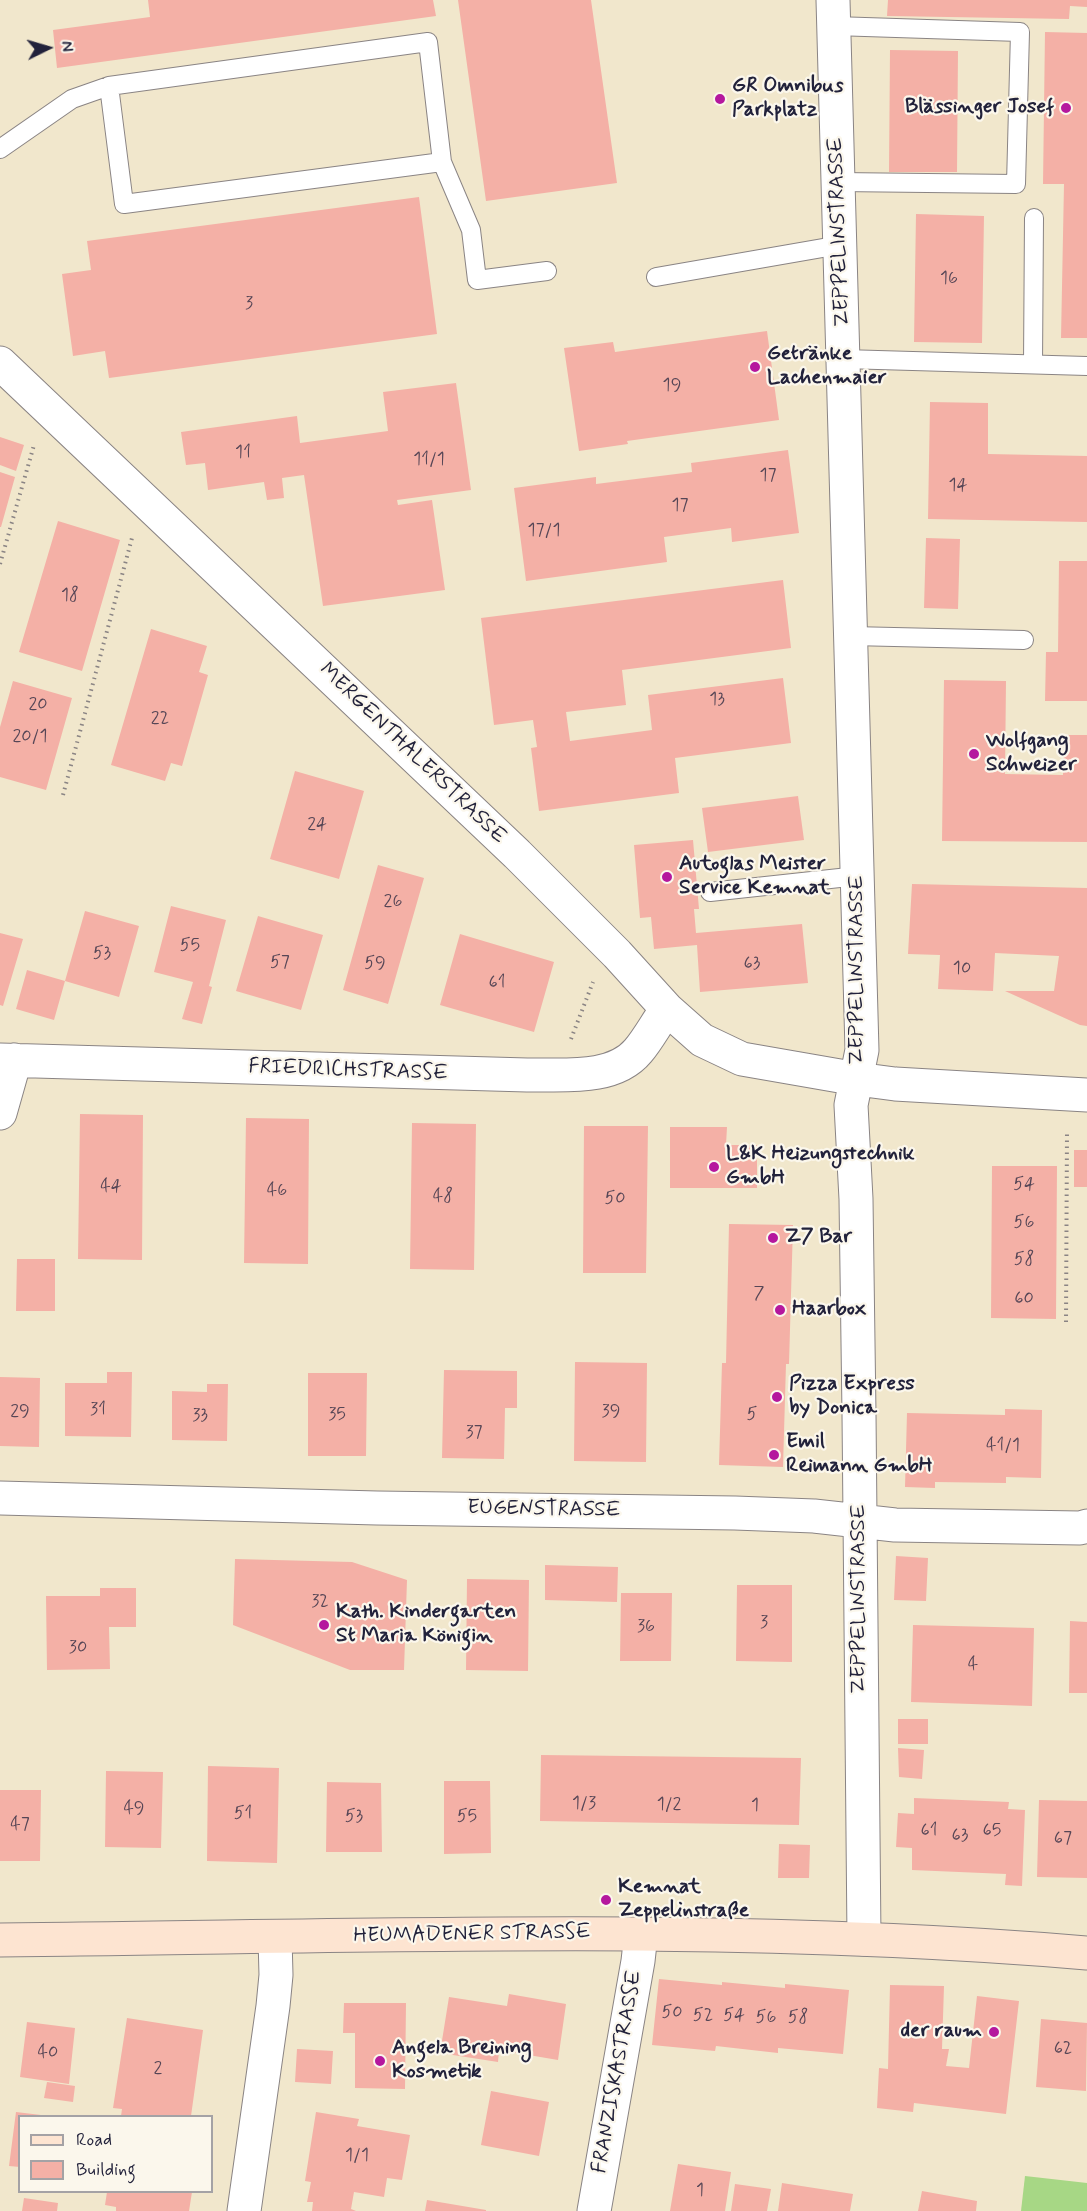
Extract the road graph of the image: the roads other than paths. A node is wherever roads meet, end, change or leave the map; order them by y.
1 (833, 13) edge
2 (109, 86) junction
3 (0, 149) edge
4 (442, 162) junction
5 (838, 182) junction
6 (1034, 218) dead end
7 (840, 245) junction
8 (547, 271) dead end
9 (656, 277) dead end
10 (843, 358) junction
11 (0, 363) edge
12 (1033, 364) junction
13 (1087, 366) edge
14 (851, 636) junction
15 (1024, 640) dead end
16 (858, 876) junction
17 (710, 892) dead end
18 (667, 1009) junction
19 (8, 1060) edge
20 (857, 1079) junction
21 (1077, 1094) edge
22 (0, 1113) edge
23 (0, 1498) edge
24 (859, 1521) junction
25 (1087, 1526) edge
26 (641, 1934) junction
27 (275, 1938) junction
28 (864, 1939) junction
29 (0, 1940) edge
30 (1087, 1953) edge
31 (244, 2211) edge
32 (594, 2211) edge

1 - 5 street, ZEPPELINSTRASSE
1 - 5 lane
2 - 3 lane
2 - 4 lane
2 - 4 lane
4 - 8 lane
5 - 7 street, ZEPPELINSTRASSE
6 - 12 lane
7 - 9 lane
7 - 10 street, ZEPPELINSTRASSE
10 - 12 lane
10 - 14 street, ZEPPELINSTRASSE
11 - 18 street, MERGENTHALERSTRASSE
12 - 13 lane
14 - 15 lane
14 - 16 street, ZEPPELINSTRASSE
16 - 17 lane
16 - 20 street, ZEPPELINSTRASSE
18 - 19 street, FRIEDRICHSTRASSE
18 - 20 street, MERGENTHALERSTRASSE
19 - 22 street
20 - 21 street
20 - 24 street, ZEPPELINSTRASSE
23 - 24 street, EUGENSTRASSE
24 - 25 street, EUGENSTRASSE
24 - 28 street, ZEPPELINSTRASSE
26 - 27 main road, HEUMADENER STRASSE
26 - 28 main road, HEUMADENER STRASSE
26 - 32 street, FRANZISKASTRASSE
27 - 29 main road, HEUMADENER STRASSE
27 - 31 street
28 - 30 main road, HEUMADENER STRASSE

